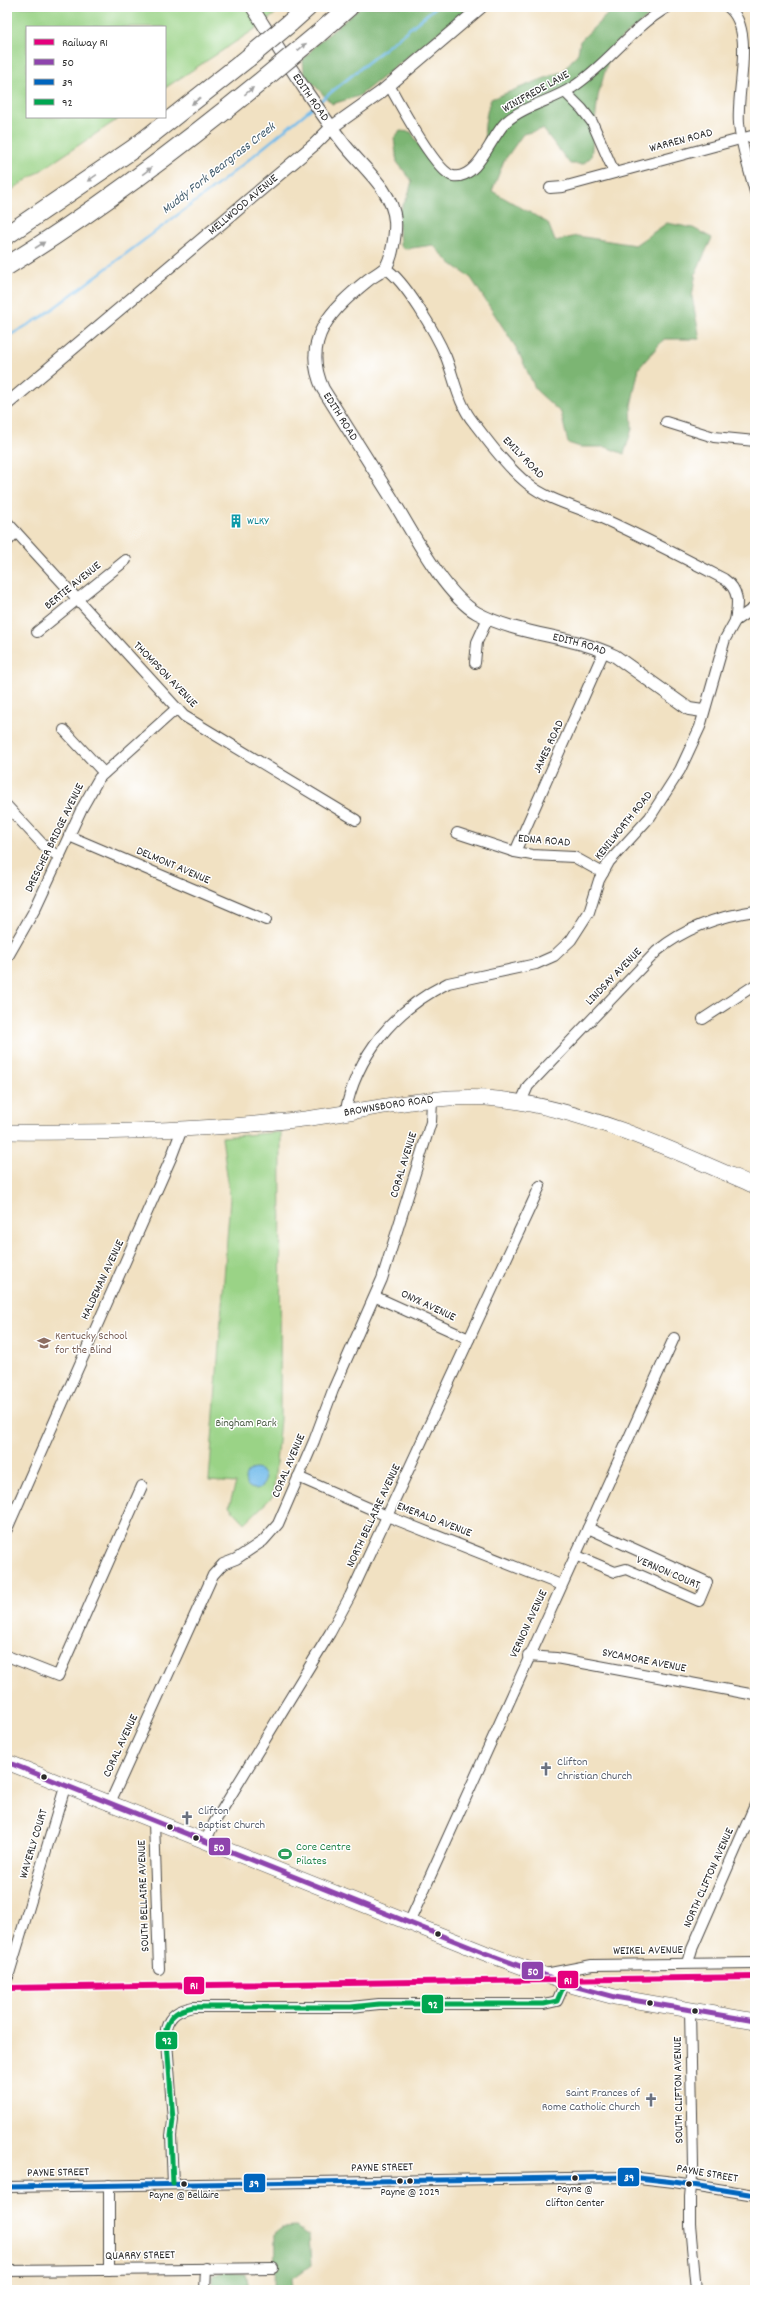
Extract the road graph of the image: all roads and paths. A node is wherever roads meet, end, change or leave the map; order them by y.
1 (252, 7) edge
2 (308, 7) edge
3 (350, 7) edge
4 (481, 7) edge
5 (668, 7) edge
6 (728, 7) edge
7 (389, 85) junction
8 (565, 92) junction
9 (332, 127) junction
10 (755, 135) edge
11 (741, 138) junction
12 (614, 172) junction
13 (550, 188) dead end
14 (755, 192) edge
15 (7, 235) edge
16 (7, 266) edge
17 (385, 268) junction
18 (7, 404) edge
19 (666, 422) dead end
20 (755, 441) edge
21 (7, 522) edge
22 (16, 532) junction
23 (7, 542) edge
24 (126, 560) dead end
25 (77, 599) junction
26 (755, 608) edge
27 (488, 618) junction
28 (735, 621) junction
29 (37, 632) dead end
30 (604, 651) junction
31 (475, 663) dead end
32 (176, 709) junction
33 (704, 711) junction
34 (64, 730) dead end
35 (104, 773) junction
36 (7, 806) edge
37 (356, 820) dead end
38 (457, 833) dead end
39 (69, 836) junction
40 (515, 852) junction
41 (60, 857) junction
42 (603, 873) junction
43 (755, 910) edge
44 (266, 920) dead end
45 (7, 958) edge
46 (755, 985) edge
47 (702, 1020) dead end
48 (432, 1101) junction
49 (521, 1102) junction
50 (345, 1114) junction
51 (182, 1129) junction
52 (7, 1132) edge
53 (540, 1186) dead end
54 (755, 1186) edge
55 (376, 1297) junction
56 (674, 1338) dead end
57 (469, 1340) junction
58 (298, 1477) junction
59 (142, 1486) dead end
60 (387, 1516) junction
61 (588, 1528) junction
62 (7, 1529) edge
63 (575, 1555) junction
64 (561, 1585) junction
65 (7, 1656) edge
66 (528, 1656) junction
67 (755, 1695) edge
68 (7, 1762) edge
69 (66, 1787) junction
70 (109, 1805) junction
71 (755, 1805) edge
72 (154, 1822) junction
73 (205, 1842) junction
74 (410, 1923) junction
75 (688, 1963) junction
76 (755, 1963) edge
77 (159, 1969) dead end
78 (543, 1975) junction
79 (8, 1977) edge
80 (565, 1983) junction
81 (690, 2010) junction
82 (755, 2021) edge
83 (173, 2184) junction
84 (109, 2185) junction
85 (691, 2185) junction
86 (7, 2187) edge
87 (755, 2196) edge
88 (206, 2268) junction
89 (272, 2268) dead end
90 (109, 2270) junction
91 (7, 2271) edge
92 (205, 2290) edge
93 (696, 2290) edge

1 - 9 street, EDITH ROAD
2 -> 15 highway, bridge
16 -> 3 highway, bridge
4 - 7 street, MELLWOOD AVENUE
5 - 8 street, WINIFREDE LANE
6 - 11 street
7 - 8 street, WINIFREDE LANE
7 - 9 street, MELLWOOD AVENUE
8 - 12 street
9 - 17 street, EDITH ROAD
9 - 18 street, MELLWOOD AVENUE
10 - 11 street, WARREN ROAD
11 - 12 street, WARREN ROAD
11 - 14 street
12 - 13 street, WARREN ROAD
17 - 27 street, EDITH ROAD
17 - 28 street, EMILY ROAD
19 - 20 street
21 - 22 street, THOMPSON AVENUE
22 - 23 street
22 - 25 street, THOMPSON AVENUE
24 - 25 street, BERTIE AVENUE
25 - 29 street, BERTIE AVENUE
25 - 32 street, THOMPSON AVENUE
26 - 28 street, KENILWORTH ROAD
27 - 30 street, EDITH ROAD
27 - 31 street
28 - 33 street, KENILWORTH ROAD
30 - 33 street, EDITH ROAD
30 - 40 street, JAMES ROAD
32 - 35 street, DRESCHER BRIDGE AVENUE
32 - 37 street, THOMPSON AVENUE
33 - 42 street, KENILWORTH ROAD
34 - 35 street
35 - 39 street, DRESCHER BRIDGE AVENUE
36 - 41 street
38 - 40 street, EDNA ROAD
39 - 41 street, DRESCHER BRIDGE AVENUE
39 - 44 street, DELMONT AVENUE
40 - 42 street, EDNA ROAD
41 - 45 street, DRESCHER BRIDGE AVENUE
42 - 50 street, KENILWORTH ROAD
43 - 49 street, LINDSAY AVENUE
46 - 47 street
48 - 49 main road, BROWNSBORO ROAD
48 - 50 main road, BROWNSBORO ROAD
48 - 55 street, CORAL AVENUE
49 - 54 main road, BROWNSBORO ROAD
50 - 51 main road, BROWNSBORO ROAD
51 - 52 main road, BROWNSBORO ROAD
51 - 62 street, HALDEMAN AVENUE
53 - 57 street, NORTH BELLAIRE AVENUE
55 - 57 street, ONYX AVENUE
55 - 58 street, CORAL AVENUE
56 - 61 street, VERNON AVENUE
57 - 60 street, NORTH BELLAIRE AVENUE
58 - 60 street, EMERALD AVENUE
58 - 70 street, CORAL AVENUE
59 - 65 street
60 - 64 street, EMERALD AVENUE
60 - 73 street, NORTH BELLAIRE AVENUE
61 - 63 street, VERNON AVENUE
61 - 63 street, VERNON COURT
63 - 64 street, VERNON AVENUE
64 - 66 street, VERNON AVENUE
66 - 67 street, SYCAMORE AVENUE
66 - 74 street, VERNON AVENUE
68 - 69 main road
69 - 70 main road
69 - 79 street, WAVERLY COURT
70 - 72 main road
71 - 75 street, NORTH CLIFTON AVENUE
72 - 73 main road
72 - 77 street, SOUTH BELLAIRE AVENUE
73 - 74 main road
74 - 78 main road
75 - 76 street, WEIKEL AVENUE
75 - 78 street, WEIKEL AVENUE
78 - 80 main road
80 - 81 main road
80 - 83 street
81 - 82 main road
81 - 85 street, SOUTH CLIFTON AVENUE
83 - 84 street, PAYNE STREET
83 - 85 street, PAYNE STREET
84 - 86 street, PAYNE STREET
84 - 90 street
85 - 87 street, PAYNE STREET
85 - 93 street, SOUTH CLIFTON AVENUE
88 - 89 street, QUARRY STREET
88 - 90 street, QUARRY STREET
88 - 92 street
90 - 91 street, QUARRY STREET

